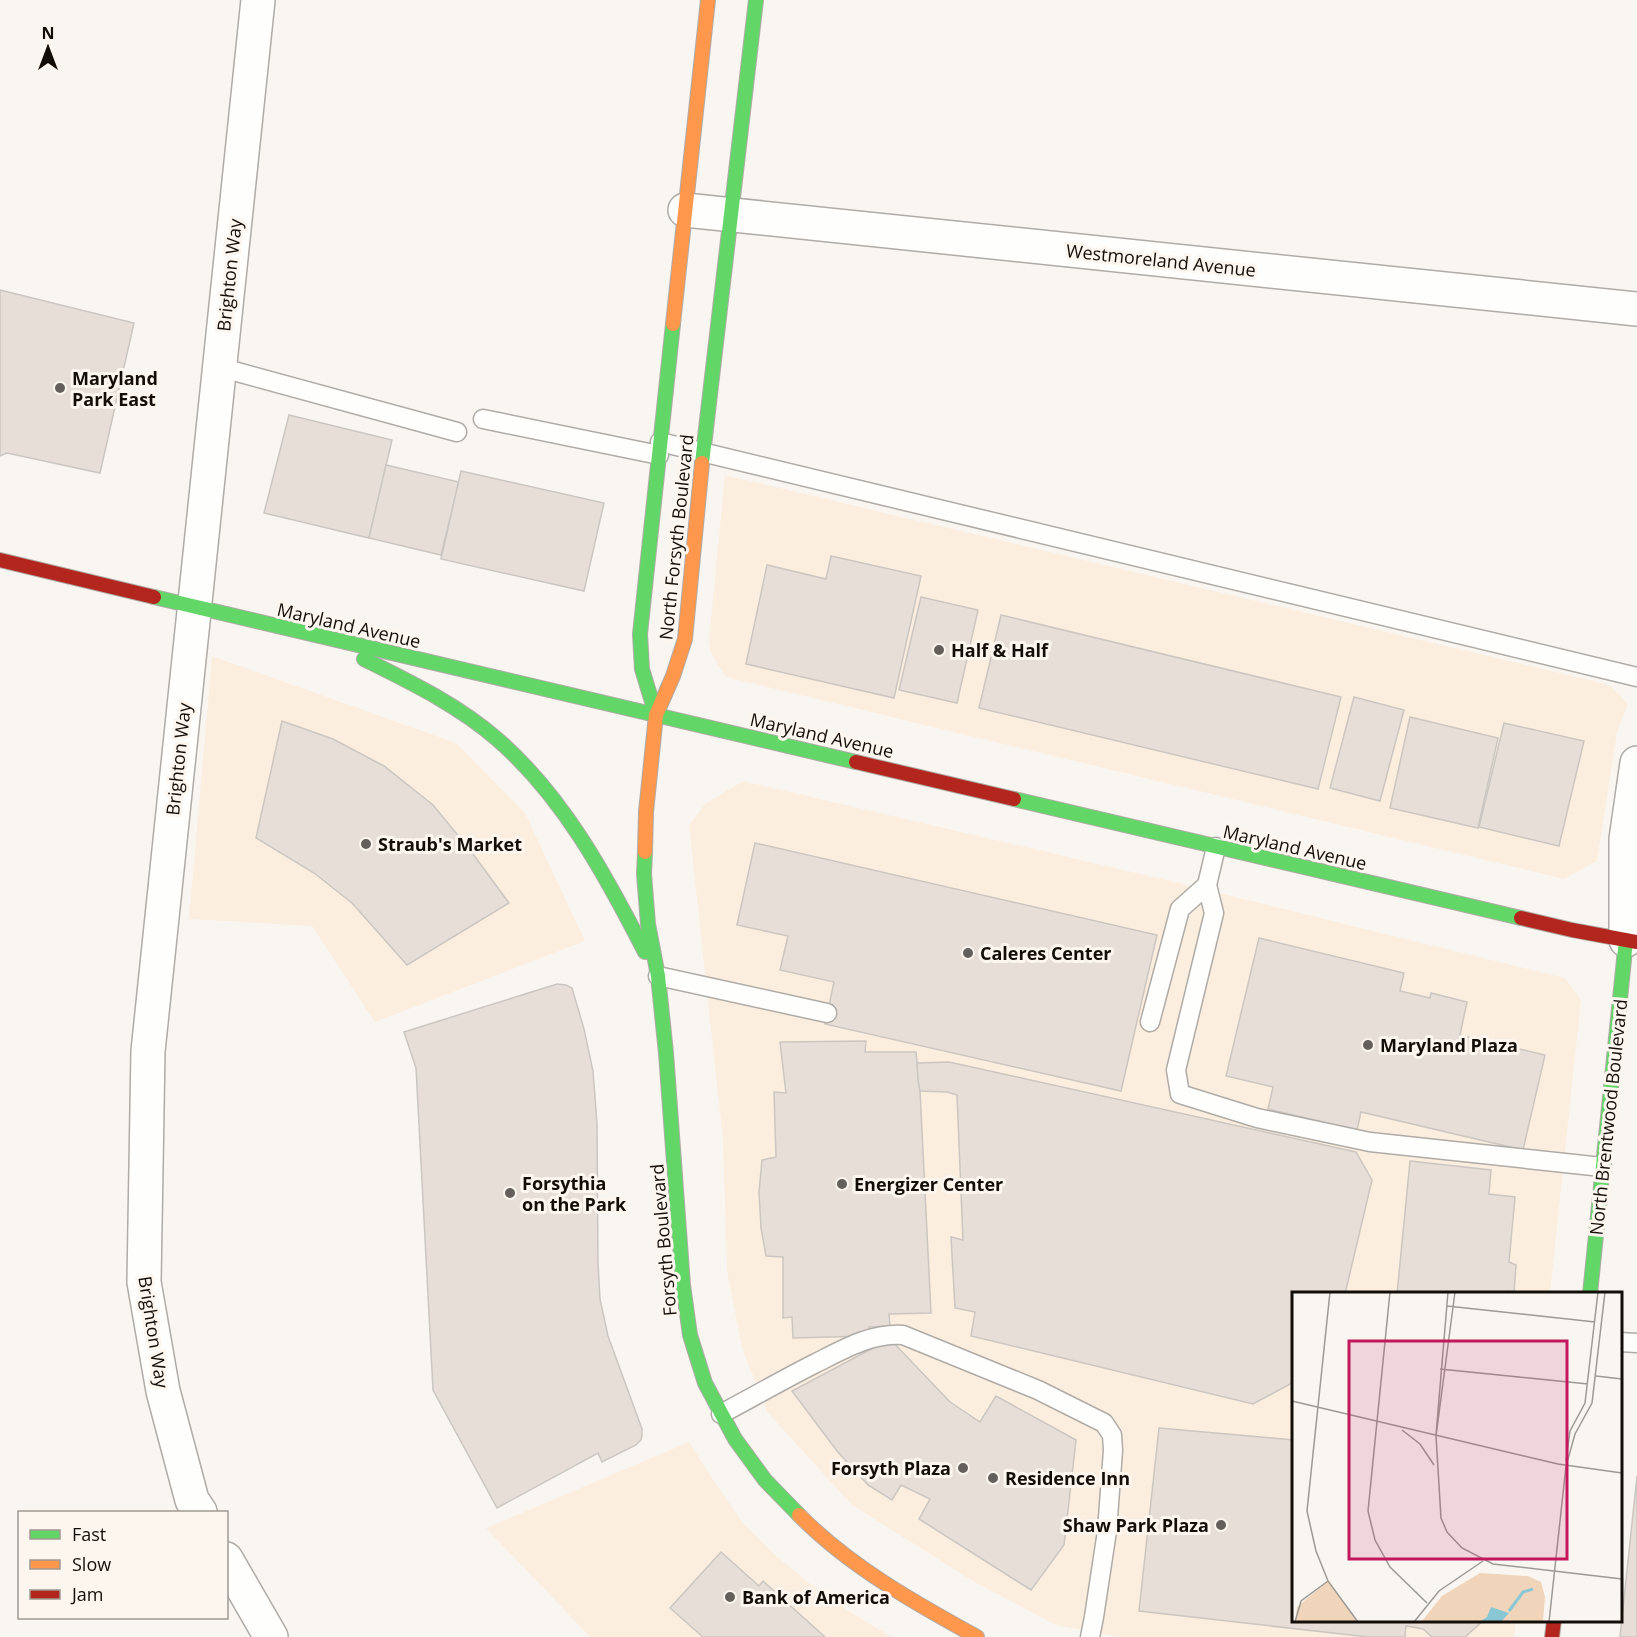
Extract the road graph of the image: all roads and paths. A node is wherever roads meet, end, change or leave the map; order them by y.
1 (258, 0) edge
2 (708, 0) edge
3 (756, 0) edge
4 (686, 210) junction
5 (732, 215) junction
6 (1637, 309) edge
7 (219, 367) junction
8 (483, 419) dead end
9 (457, 432) dead end
10 (660, 448) junction
11 (703, 453) junction
12 (0, 560) edge
13 (194, 607) junction
14 (326, 638) junction
15 (1637, 677) edge
16 (656, 714) junction
17 (1637, 763) edge
18 (1216, 847) junction
19 (1207, 885) junction
20 (1633, 932) edge
21 (658, 976) junction
22 (827, 1013) dead end
23 (1150, 1022) dead end
24 (1602, 1167) junction
25 (1590, 1292) edge
26 (1622, 1342) edge
27 (1637, 1343) edge
28 (721, 1414) junction
29 (199, 1511) edge
30 (228, 1562) edge
31 (1554, 1622) edge
32 (271, 1637) edge
33 (977, 1637) edge
34 (1090, 1637) edge
35 (1552, 1637) edge

1 - 7 street, Brighton Way
2 - 4 main road, North Forsyth Boulevard
3 - 5 main road, North Forsyth Boulevard
4 - 5 street, Westmoreland Avenue
4 - 10 main road, North Forsyth Boulevard
5 - 6 street, Westmoreland Avenue
5 - 11 main road, North Forsyth Boulevard
7 - 9 lane
7 - 13 street, Brighton Way
8 - 10 lane
10 - 11 lane
10 - 16 main road, North Forsyth Boulevard
11 - 15 lane
11 - 16 main road, North Forsyth Boulevard
12 - 13 main road, Maryland Avenue
13 - 14 main road, Maryland Avenue
13 - 29 street, Brighton Way
14 - 16 main road, Maryland Avenue
14 - 21 main road
16 - 18 main road, Maryland Avenue
16 - 21 main road, Forsyth Boulevard
17 - 20 street, North Brentwood Boulevard
18 - 19 lane
18 - 20 main road, Maryland Avenue
19 - 23 lane
19 - 24 lane
20 - 24 main road, North Brentwood Boulevard
21 - 22 lane
21 - 28 main road, Forsyth Boulevard
24 - 25 main road, North Brentwood Boulevard
26 - 27 lane
28 - 33 main road, Forsyth Boulevard
28 - 34 lane
30 - 32 street
31 - 35 main road

